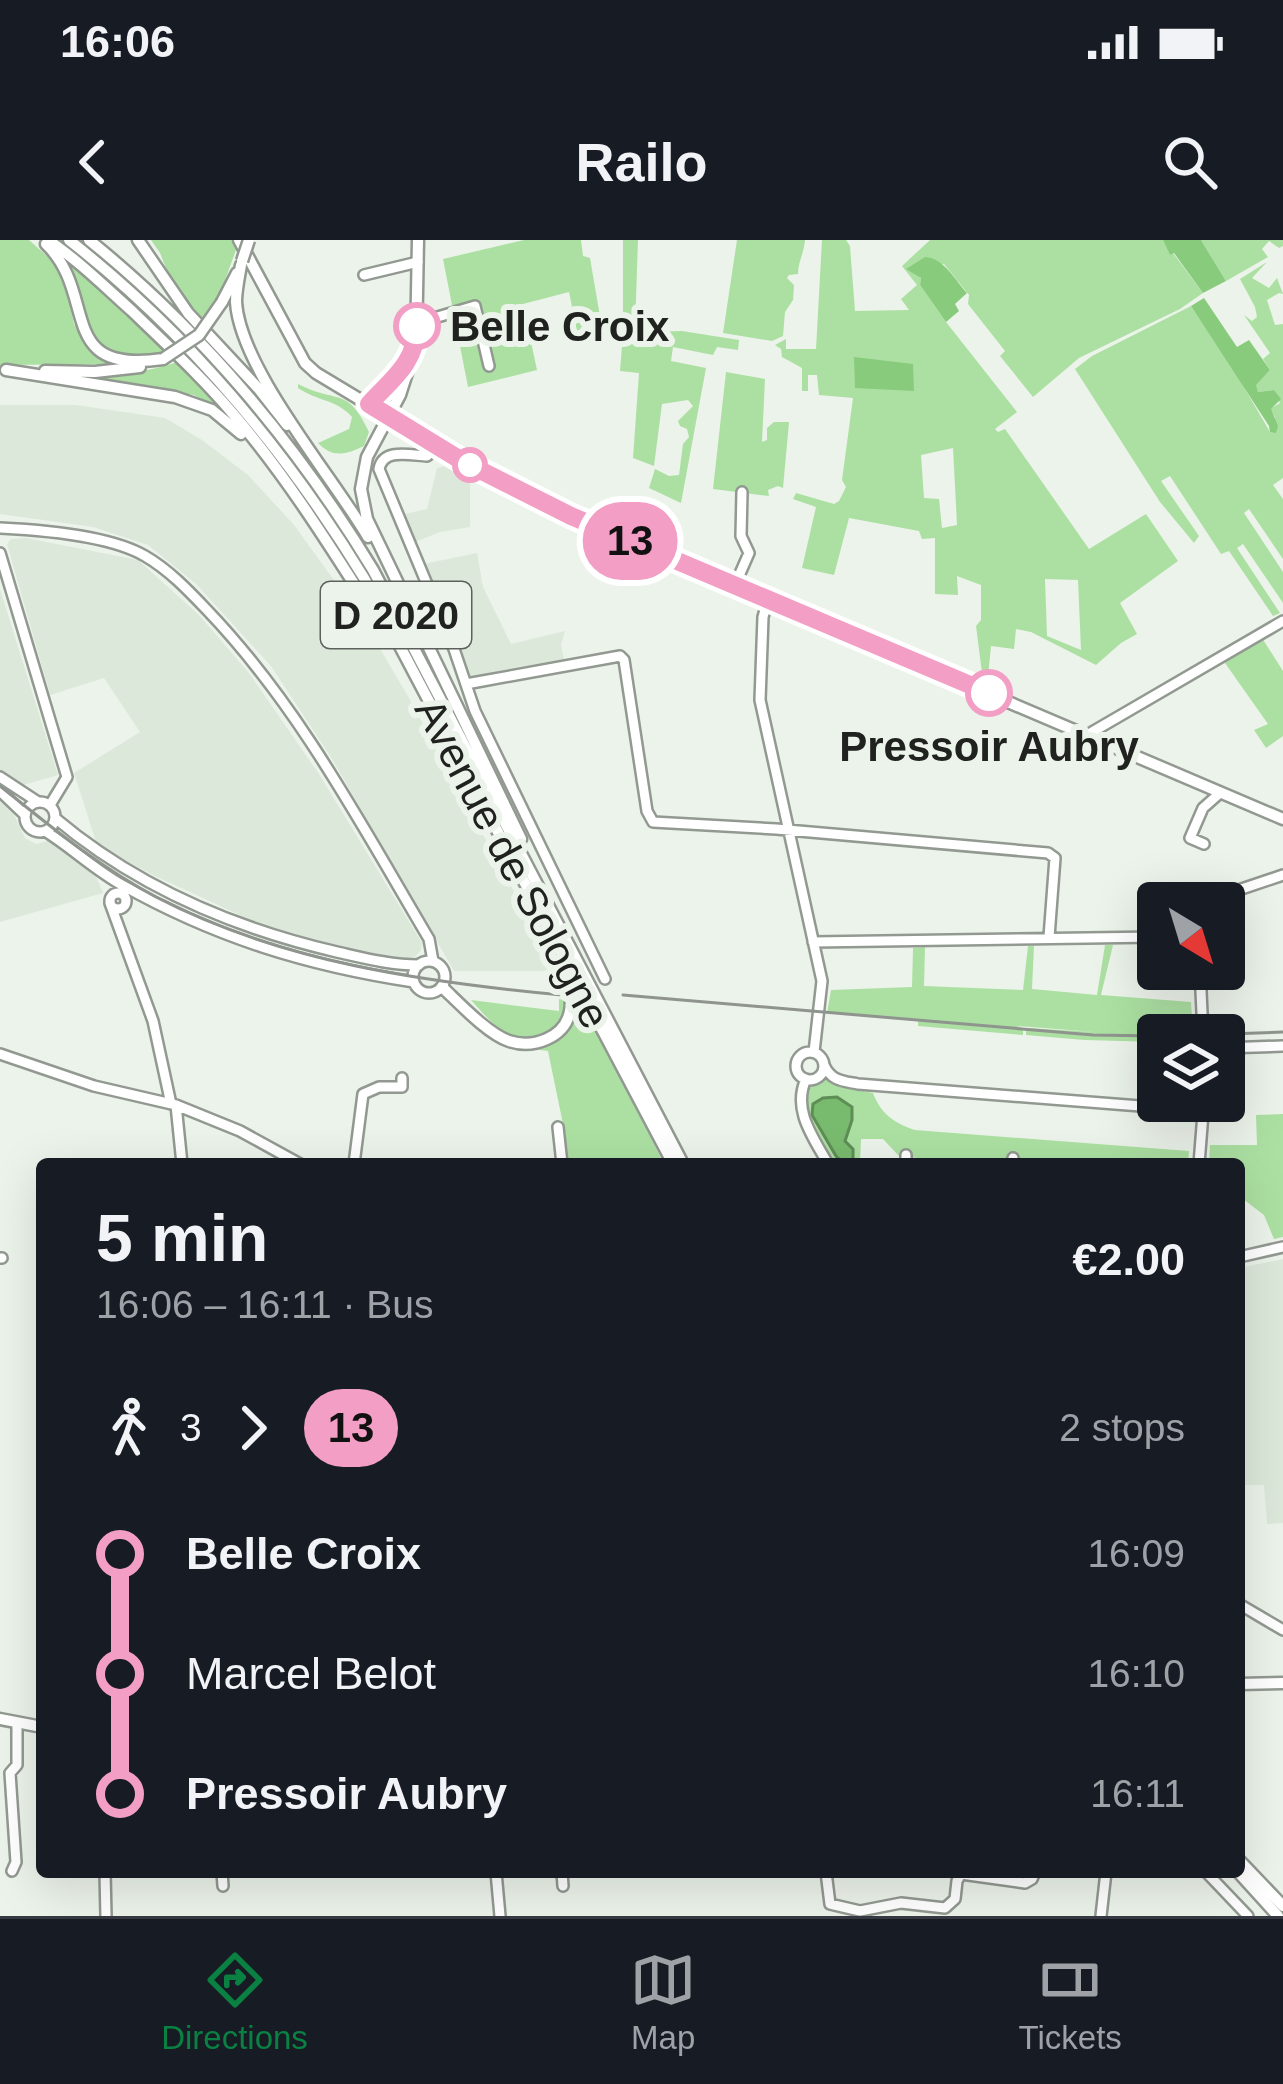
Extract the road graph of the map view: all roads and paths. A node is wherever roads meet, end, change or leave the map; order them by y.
1 (45, 240) edge
2 (69, 240) edge
3 (89, 240) edge
4 (138, 240) edge
5 (239, 240) edge
6 (249, 240) edge
7 (418, 240) edge
8 (418, 262) junction
9 (242, 263) junction
10 (364, 274) dead end
11 (417, 323) junction
12 (416, 345) junction
13 (163, 358) junction
14 (488, 366) dead end
15 (3, 370) edge
16 (369, 404) junction
17 (393, 419) junction
18 (438, 446) junction
19 (338, 488) junction
20 (292, 492) junction
21 (742, 492) dead end
22 (0, 528) edge
23 (0, 554) edge
24 (735, 585) junction
25 (769, 600) junction
26 (1283, 621) edge
27 (419, 628) junction
28 (466, 684) junction
29 (423, 692) junction
30 (1087, 735) junction
31 (0, 777) edge
32 (0, 791) edge
33 (1220, 793) junction
34 (44, 804) junction
35 (26, 815) junction
36 (56, 818) junction
37 (1283, 819) edge
38 (495, 826) junction
39 (788, 830) junction
40 (46, 831) junction
41 (1204, 844) dead end
42 (1283, 875) edge
43 (1245, 888) edge
44 (110, 904) dead end
45 (1049, 938) junction
46 (1137, 938) edge
47 (813, 942) junction
48 (433, 961) junction
49 (418, 965) junction
50 (605, 979) dead end
51 (414, 982) junction
52 (442, 987) junction
53 (1283, 1046) edge
54 (1245, 1047) edge
55 (622, 1048) junction
56 (814, 1052) junction
57 (0, 1054) edge
58 (824, 1065) junction
59 (402, 1078) dead end
60 (806, 1079) junction
61 (1137, 1102) edge
62 (173, 1104) junction
63 (1203, 1122) edge
64 (558, 1126) dead end
65 (181, 1158) edge
66 (289, 1158) edge
67 (354, 1158) edge
68 (561, 1158) edge
69 (670, 1158) edge
70 (680, 1158) edge
71 (825, 1158) edge
72 (1200, 1158) edge
73 (1283, 1246) edge
74 (1245, 1256) edge
75 (1245, 1608) edge
76 (1283, 1630) edge
77 (1283, 1683) edge
78 (1245, 1684) edge
79 (0, 1719) edge
80 (17, 1723) junction
81 (36, 1726) edge
82 (1245, 1867) edge
83 (12, 1871) dead end
84 (105, 1878) edge
85 (222, 1878) edge
86 (497, 1878) edge
87 (562, 1878) edge
88 (827, 1878) edge
89 (959, 1878) edge
90 (989, 1878) edge
91 (1033, 1878) edge
92 (1105, 1878) edge
93 (1212, 1878) edge
94 (1245, 1878) edge
95 (223, 1886) dead end
96 (563, 1886) dead end
97 (901, 1903) junction
98 (1280, 1908) edge
99 (106, 1916) edge
100 (500, 1916) edge
101 (900, 1916) edge
102 (1101, 1916) edge
103 (1248, 1916) edge

1 - 13 main road
1 - 20 main road
2 - 29 main road, Avenue de Sologne / D 2020
3 - 55 main road, Avenue de Sologne / D 2020
4 - 19 main road
5 - 16 main road
6 - 9 main road, bridge
7 - 8 main road
8 - 10 street
8 - 11 main road
9 - 13 main road, bridge
9 - 19 main road
11 - 12 main road
11 - 14 street
12 - 16 main road
12 - 17 main road
13 - 15 main road
15 - 20 main road
16 - 17 main road
17 - 18 main road
17 - 27 main road
18 - 24 main road
18 - 28 street
19 - 27 main road
20 - 29 main road
21 - 24 street
22 - 48 street
23 - 34 street
24 - 25 main road
25 - 30 main road
25 - 39 street
26 - 30 street
27 - 55 main road
28 - 39 street
28 - 50 street
29 - 38 main road, Avenue de Sologne / D 2020
30 - 33 main road
31 - 34 street
32 - 35 street
33 - 37 main road
33 - 41 street
34 - 35 street
34 - 36 street
35 - 40 street
36 - 40 street
36 - 49 street
38 - 52 main road
38 - 69 main road, Avenue de Sologne
39 - 45 street
39 - 47 street
40 - 51 street
42 - 43 street
44 - 62 street
45 - 46 street
45 - 47 street
47 - 56 street
48 - 49 street
48 - 52 street
49 - 51 street
51 - 52 street
53 - 54 street
55 - 70 main road, Avenue de Sologne
56 - 58 street
56 - 60 street
57 - 62 street
58 - 60 street
58 - 61 street
59 - 67 street
60 - 71 street
62 - 65 street
62 - 66 street
63 - 72 street
64 - 68 street
73 - 74 street
75 - 76 street
77 - 78 main road
79 - 80 main road
80 - 81 main road
80 - 83 street
82 - 98 main road
84 - 99 street
85 - 95 street
86 - 100 street
87 - 96 street
88 - 97 street
89 - 97 street
90 - 91 street
92 - 102 street
93 - 103 street
94 - 98 main road
97 - 101 street

